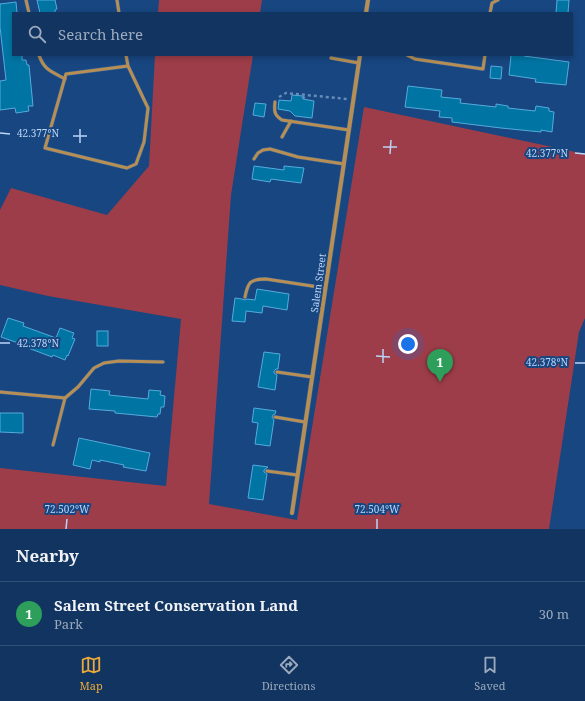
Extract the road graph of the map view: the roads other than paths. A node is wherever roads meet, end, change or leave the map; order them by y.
1 (26, 0) edge
2 (117, 0) edge
3 (368, 0) edge
4 (498, 0) edge
5 (29, 12) edge
6 (119, 12) edge
7 (366, 12) edge
8 (490, 12) edge
9 (39, 56) edge
10 (126, 56) edge
11 (360, 56) edge
12 (409, 56) edge
13 (485, 56) edge
14 (331, 58) dead end
15 (359, 62) junction
16 (128, 66) junction
17 (65, 79) junction
18 (275, 102) road end
19 (291, 121) junction
20 (349, 130) junction
21 (282, 137) dead end
22 (254, 159) dead end
23 (344, 164) junction
24 (325, 288) junction
25 (246, 297) dead end
26 (163, 362) dead end
27 (277, 372) dead end
28 (312, 378) junction
29 (0, 392) edge
30 (65, 398) junction
31 (275, 417) dead end
32 (305, 422) junction
33 (53, 445) dead end
34 (267, 471) dead end
35 (297, 475) junction
36 (292, 513) dead end

1 - 5 lane
2 - 6 lane
3 - 7 street
4 - 8 lane
9 - 17 lane
10 - 16 lane
11 - 15 street, Salem Street
12 - 13 lane
14 - 15 lane
15 - 20 street, Salem Street
16 - 17 lane
16 - 17 lane
18 - 19 lane
19 - 20 lane
19 - 21 lane
20 - 23 street, Salem Street
22 - 23 lane
23 - 24 street, Salem Street
24 - 25 lane
24 - 28 street, Salem Street
26 - 30 lane
27 - 28 lane
28 - 32 street, Salem Street
29 - 30 lane
30 - 33 lane
31 - 32 lane
32 - 35 street, Salem Street
34 - 35 lane
35 - 36 street, Salem Street

